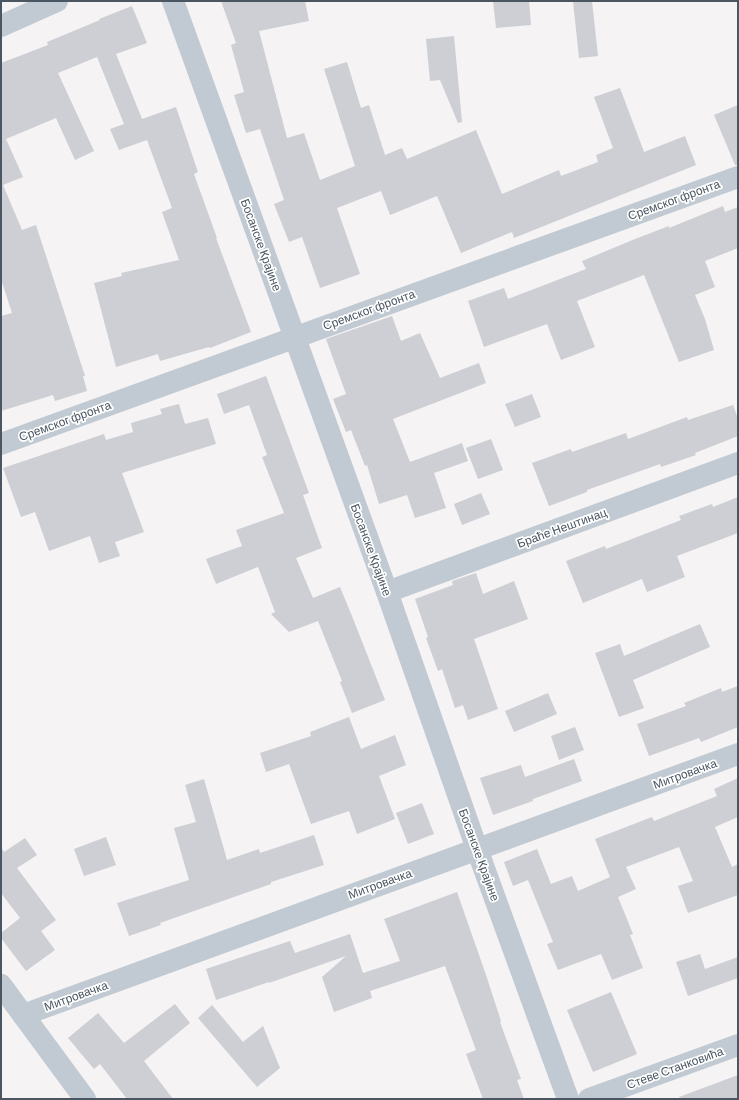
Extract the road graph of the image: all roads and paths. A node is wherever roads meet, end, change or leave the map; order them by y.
1 (57, 1) edge
2 (173, 1) edge
3 (1, 26) edge
4 (738, 177) edge
5 (294, 337) junction
6 (1, 444) edge
7 (738, 463) edge
8 (387, 592) junction
9 (738, 754) edge
10 (477, 849) junction
11 (1, 986) edge
12 (23, 1015) junction
13 (738, 1045) edge
14 (85, 1099) edge
15 (568, 1099) edge
16 (589, 1099) edge

1 - 3 street
2 - 5 street, Босанске Крајине
4 - 5 street, Сремског фронта
5 - 6 street, Сремског фронта
5 - 8 street, Босанске Крајине
7 - 8 street, Браће Нештинац
8 - 10 street, Босанске Крајине
9 - 10 street, Митровачка
10 - 12 street, Митровачка
10 - 15 street, Босанске Крајине
11 - 12 street
12 - 14 street
13 - 16 street, Стеве Станковића

